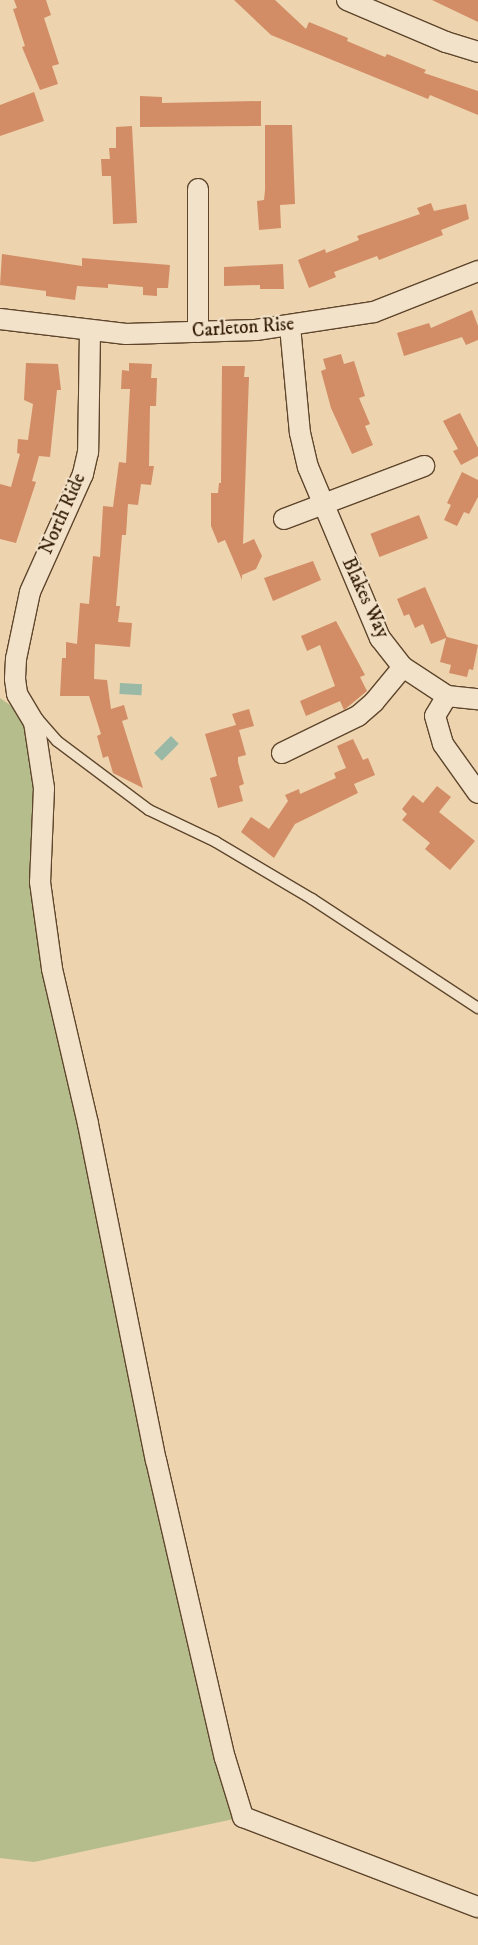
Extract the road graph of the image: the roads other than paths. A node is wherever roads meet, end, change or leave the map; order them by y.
1 (347, 0) edge
2 (478, 52) edge
3 (198, 189) dead end
4 (478, 271) edge
5 (0, 319) edge
6 (290, 326) junction
7 (90, 331) junction
8 (198, 332) junction
9 (424, 466) dead end
10 (323, 504) junction
11 (284, 519) dead end
12 (403, 667) junction
13 (17, 694) junction
14 (446, 696) junction
15 (478, 699) edge
16 (282, 753) dead end
17 (478, 793) edge
18 (478, 1008) edge
19 (478, 1907) edge

1 - 2 street
3 - 8 street
4 - 6 street, Carleton Rise
5 - 7 street, Carleton Rise
6 - 8 street, Carleton Rise
6 - 10 street, Blakes Way
7 - 8 street, Carleton Rise
7 - 13 street, North Ride
9 - 10 street
10 - 11 street
10 - 12 street, Blakes Way
12 - 14 street, Blakes Way
12 - 16 street
13 - 18 lane
13 - 19 street
14 - 15 street, Blakes Way
14 - 17 street

